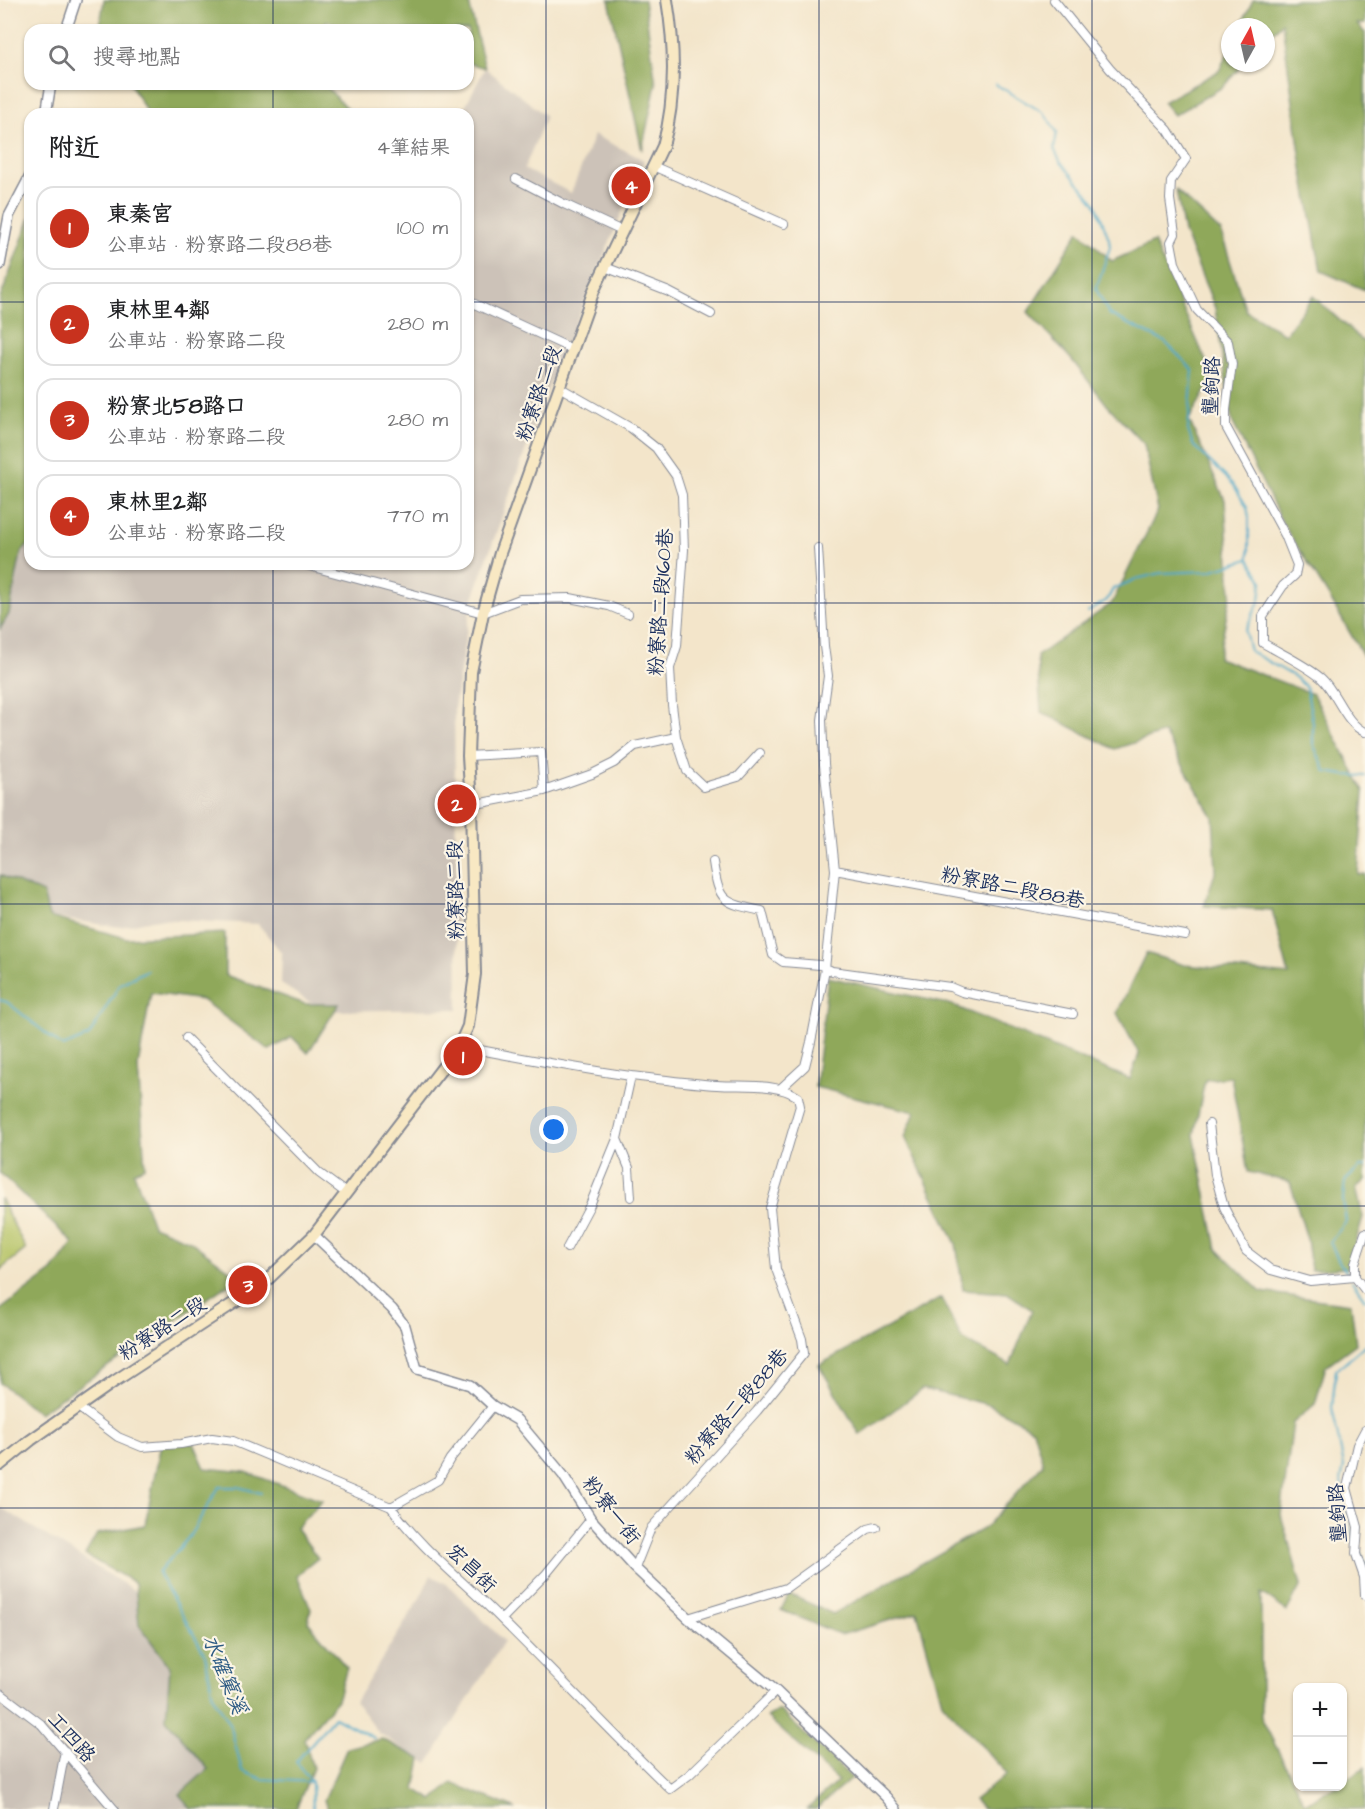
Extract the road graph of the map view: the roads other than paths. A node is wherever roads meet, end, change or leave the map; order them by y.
1 (76, 0) edge
2 (667, 0) edge
3 (1054, 0) edge
4 (68, 24) edge
5 (50, 90) edge
6 (47, 108) edge
7 (653, 166) junction
8 (516, 179) dead end
9 (24, 187) edge
10 (784, 224) dead end
11 (622, 231) junction
12 (0, 265) edge
13 (605, 267) junction
14 (474, 304) edge
15 (711, 314) dead end
16 (572, 349) junction
17 (559, 387) junction
18 (818, 548) dead end
19 (324, 570) edge
20 (483, 613) junction
21 (628, 614) dead end
22 (1365, 732) edge
23 (676, 737) junction
24 (760, 753) dead end
25 (468, 756) junction
26 (544, 791) junction
27 (471, 805) junction
28 (713, 862) dead end
29 (835, 870) junction
30 (1185, 935) dead end
31 (825, 969) junction
32 (1073, 1014) dead end
33 (186, 1038) dead end
34 (459, 1046) junction
35 (631, 1076) junction
36 (780, 1089) junction
37 (1209, 1124) dead end
38 (617, 1138) junction
39 (346, 1193) junction
40 (631, 1197) dead end
41 (1365, 1233) edge
42 (314, 1235) junction
43 (567, 1248) dead end
44 (1355, 1277) junction
45 (1365, 1290) edge
46 (493, 1406) junction
47 (78, 1407) junction
48 (1365, 1430) edge
49 (31, 1440) junction
50 (0, 1457) edge
51 (0, 1465) edge
52 (391, 1507) junction
53 (591, 1519) junction
54 (876, 1527) dead end
55 (635, 1568) junction
56 (1365, 1595) edge
57 (688, 1618) junction
58 (502, 1619) junction
59 (776, 1692) junction
60 (0, 1693) edge
61 (64, 1751) junction
62 (54, 1809) edge
63 (114, 1809) edge
64 (896, 1809) edge

1 - 4 street
2 - 7 main road, 粉寮路二段
3 - 22 street, 壟鉤路
5 - 6 street
7 - 10 street
7 - 11 main road, 粉寮路二段
8 - 11 street
9 - 12 street
11 - 13 main road, 粉寮路二段
13 - 15 street
13 - 16 main road, 粉寮路二段
14 - 16 street
16 - 17 main road, 粉寮路二段
17 - 20 main road, 粉寮路二段
17 - 23 street, 粉寮路二段160巷
18 - 29 street
19 - 20 street
20 - 21 street
20 - 25 main road, 粉寮路二段
23 - 24 street, 粉寮路二段160巷
23 - 26 street
25 - 26 street
25 - 27 main road, 粉寮路二段
26 - 27 street
27 - 34 main road, 粉寮路二段
28 - 31 street
29 - 30 street, 粉寮路二段88巷
29 - 31 street
31 - 32 street
31 - 36 street
33 - 39 street
34 - 35 street
34 - 39 main road, 粉寮路二段
35 - 36 street
35 - 38 street
36 - 55 street, 粉寮路二段88巷
37 - 44 street
38 - 40 street
38 - 43 street
39 - 42 main road, 粉寮路二段
41 - 44 street
42 - 46 street, 粉寮一街
42 - 47 main road, 粉寮路二段
44 - 45 street
46 - 52 street
46 - 53 street, 粉寮一街
47 - 49 main road, 粉寮路二段
47 - 52 street, 宏昌街
48 - 56 street, 壟鉤路
49 - 50 main road, 粉寮路二段
49 - 51 main road, 粉寮路二段
52 - 58 street, 宏昌街
53 - 55 street, 粉寮一街
53 - 58 street
54 - 57 street
55 - 57 street, 粉寮一街
57 - 59 street, 粉寮一街
58 - 59 street, 宏昌街
59 - 64 street, 粉寮一街
60 - 61 street, 工四路
61 - 62 street
61 - 63 street, 工四路

